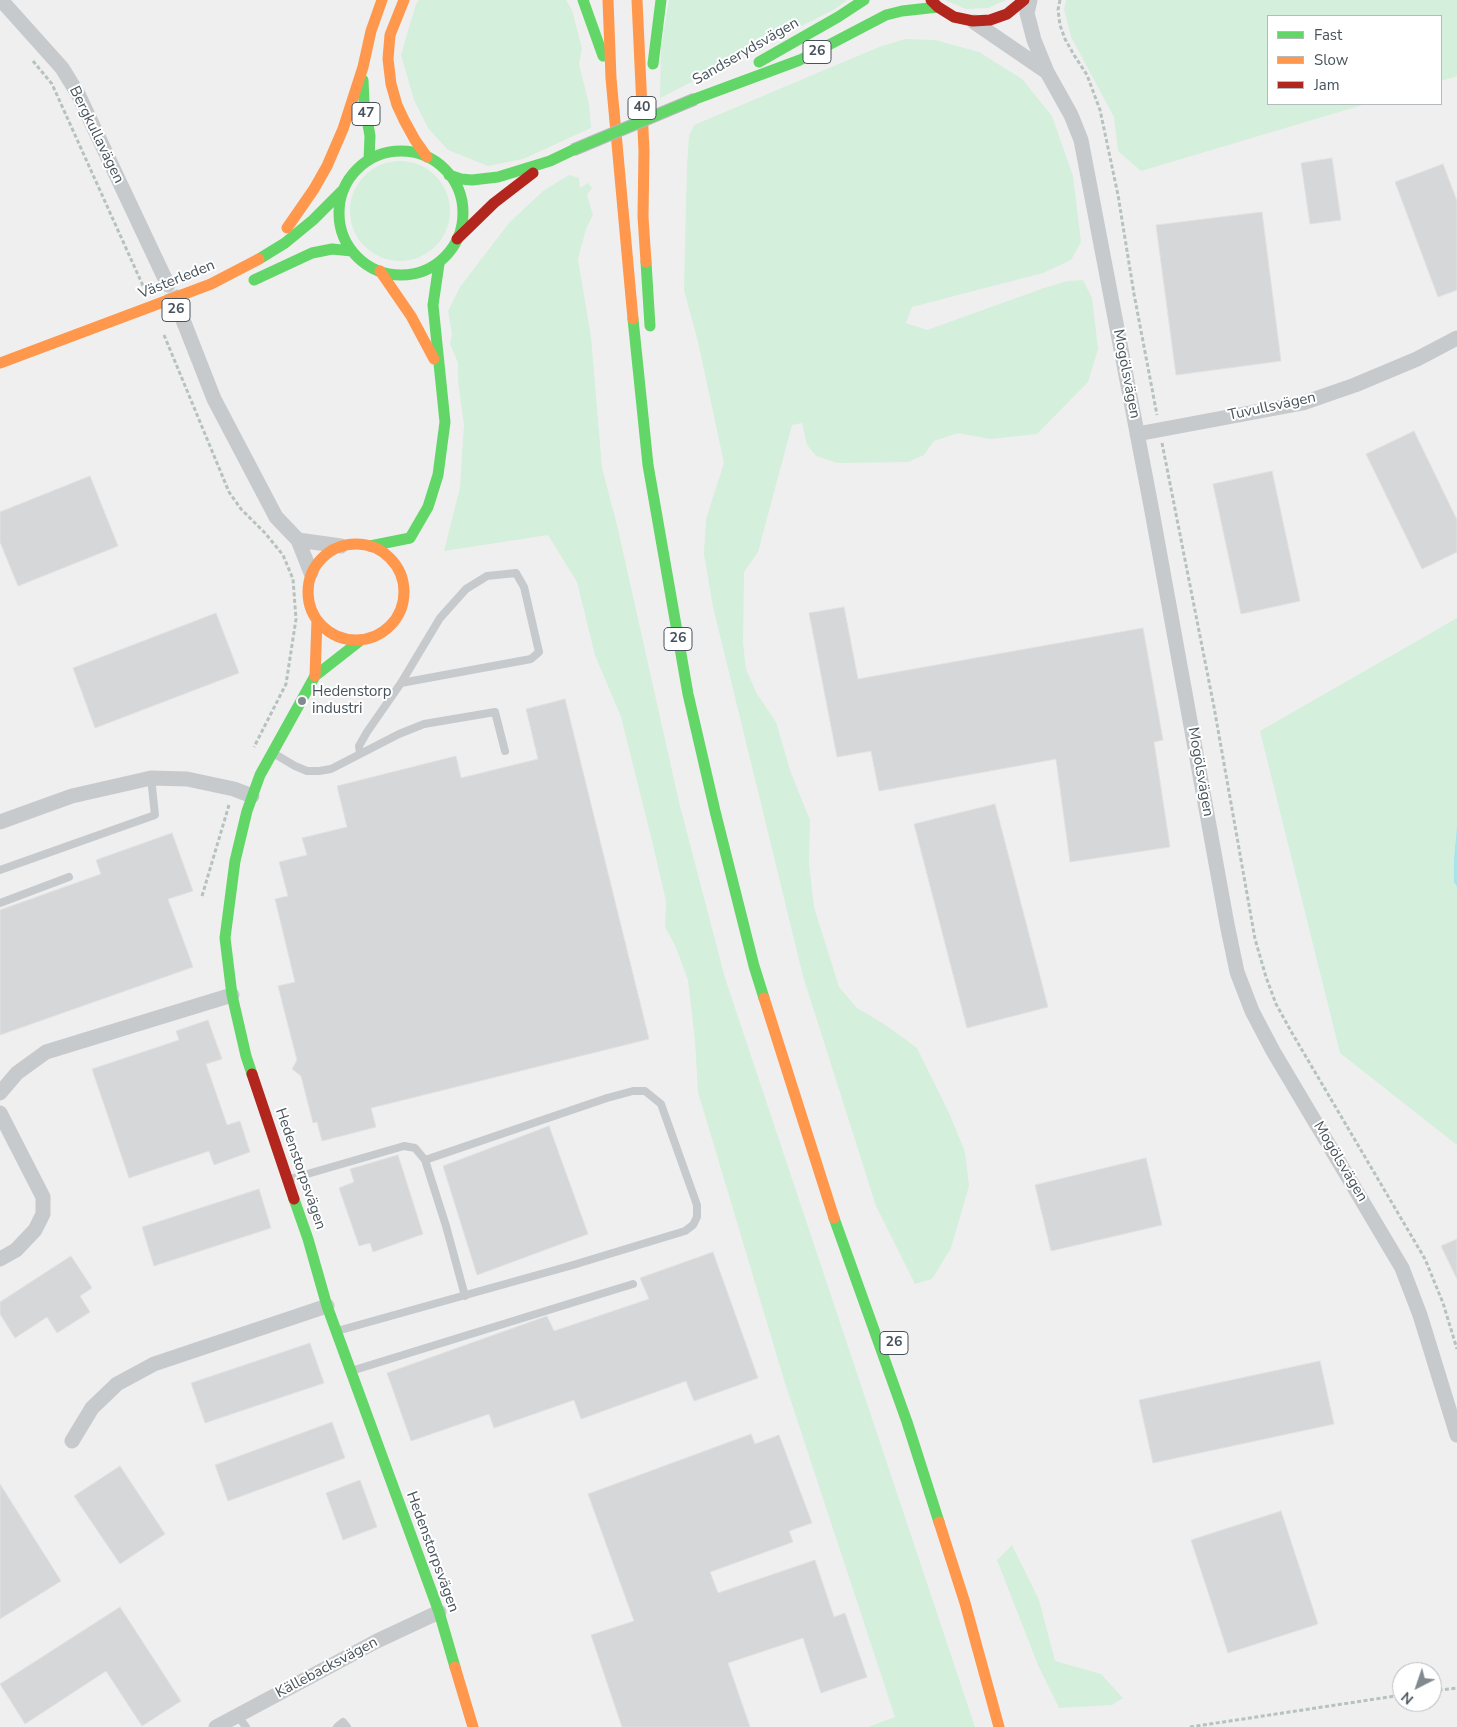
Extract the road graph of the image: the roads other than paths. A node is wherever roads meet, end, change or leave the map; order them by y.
1 (1, 0) edge
2 (382, 0) edge
3 (404, 0) edge
4 (582, 0) edge
5 (608, 0) edge
6 (637, 0) edge
7 (661, 0) edge
8 (864, 0) edge
9 (1024, 0) edge
10 (1030, 0) edge
11 (934, 4) edge
12 (973, 21) junction
13 (363, 67) junction
14 (1047, 72) junction
15 (611, 78) junction
16 (695, 99) junction
17 (644, 151) junction
18 (427, 157) junction
19 (369, 160) junction
20 (550, 161) junction
21 (450, 175) junction
22 (344, 189) junction
23 (457, 239) junction
24 (352, 251) junction
25 (268, 254) junction
26 (439, 264) junction
27 (380, 272) junction
28 (168, 285) tunnel mouth
29 (239, 286) dead end
30 (185, 325) tunnel mouth
31 (102, 337) dead end
32 (1457, 338) edge
33 (651, 339) dead end
34 (0, 363) edge
35 (439, 370) junction
36 (0, 374) edge
37 (1137, 434) junction
38 (298, 540) junction
39 (341, 546) junction
40 (370, 546) junction
41 (408, 548) junction
42 (311, 573) junction
43 (404, 587) junction
44 (317, 620) junction
45 (361, 640) junction
46 (315, 676) junction
47 (402, 683) junction
48 (504, 750) dead end
49 (272, 752) junction
50 (360, 754) junction
51 (150, 778) junction
52 (252, 796) junction
53 (0, 822) edge
54 (0, 870) edge
55 (69, 877) dead end
56 (0, 903) edge
57 (232, 995) junction
58 (0, 1093) edge
59 (0, 1113) edge
60 (425, 1160) junction
61 (288, 1179) junction
62 (0, 1259) edge
63 (633, 1284) dead end
64 (465, 1296) junction
65 (328, 1306) junction
66 (336, 1331) junction
67 (351, 1371) junction
68 (1457, 1435) edge
69 (72, 1441) dead end
70 (439, 1612) junction
71 (242, 1721) edge
72 (216, 1727) edge
73 (337, 1727) edge
74 (347, 1727) edge
75 (473, 1727) edge
76 (1000, 1727) edge

1 - 28 street, Bergkullavägen
2 - 13 main road, 47
3 - 18 main road, 26
4 - 15 main road, 26
5 - 15 main road
6 - 17 main road, 40
7 - 17 main road
8 - 16 main road, Sandserydsvägen / 26
9 - 12 main road
10 - 14 street, Mogölsvägen
11 - 12 main road
11 - 16 main road, Sandserydsvägen / 26
12 - 14 street, Mogölsvägen
13 - 19 main road, 47
13 - 25 main road, 26
14 - 37 street, Mogölsvägen
15 - 76 main road, 26
16 - 20 main road, Sandserydsvägen / 26, bridge
17 - 33 main road
18 - 19 main road, 26
18 - 21 main road, 26
19 - 22 main road, 26
20 - 21 main road, Sandserydsvägen / 26
20 - 23 main road, Sandserydsvägen / 26
21 - 23 main road, 26
22 - 24 main road, 26
22 - 25 main road, Västerleden / 26
23 - 26 main road, 26
24 - 27 main road, 26
24 - 29 main road
25 - 34 main road, Västerleden / 26
26 - 27 main road, 26
26 - 35 main road
27 - 35 main road
30 - 38 street
31 - 36 main road
32 - 37 street, Tuvullsvägen
35 - 41 main road
37 - 68 street, Mogölsvägen
38 - 39 street
38 - 42 street
39 - 40 main road
39 - 42 main road
40 - 41 main road
40 - 43 main road
41 - 43 main road
42 - 44 main road
43 - 45 main road
44 - 45 main road
44 - 46 main road
45 - 46 main road, Hedenstorpsvägen
46 - 49 main road, Hedenstorpsvägen
47 - 47 lane
47 - 50 lane
48 - 50 lane
49 - 50 lane
49 - 52 main road, Hedenstorpsvägen
51 - 52 street
51 - 53 street
51 - 54 lane
52 - 57 main road, Hedenstorpsvägen
55 - 56 lane
57 - 58 street
57 - 61 main road, Hedenstorpsvägen
59 - 62 street
60 - 61 lane
60 - 64 lane
60 - 64 lane
61 - 65 main road, Hedenstorpsvägen
63 - 67 lane
64 - 66 lane
65 - 66 main road, Hedenstorpsvägen
65 - 69 street
66 - 67 main road, Hedenstorpsvägen
67 - 70 main road, Hedenstorpsvägen
70 - 71 street, Källebacksvägen
70 - 75 main road, Hedenstorpsvägen
71 - 72 street, Källebacksvägen
73 - 74 lane

